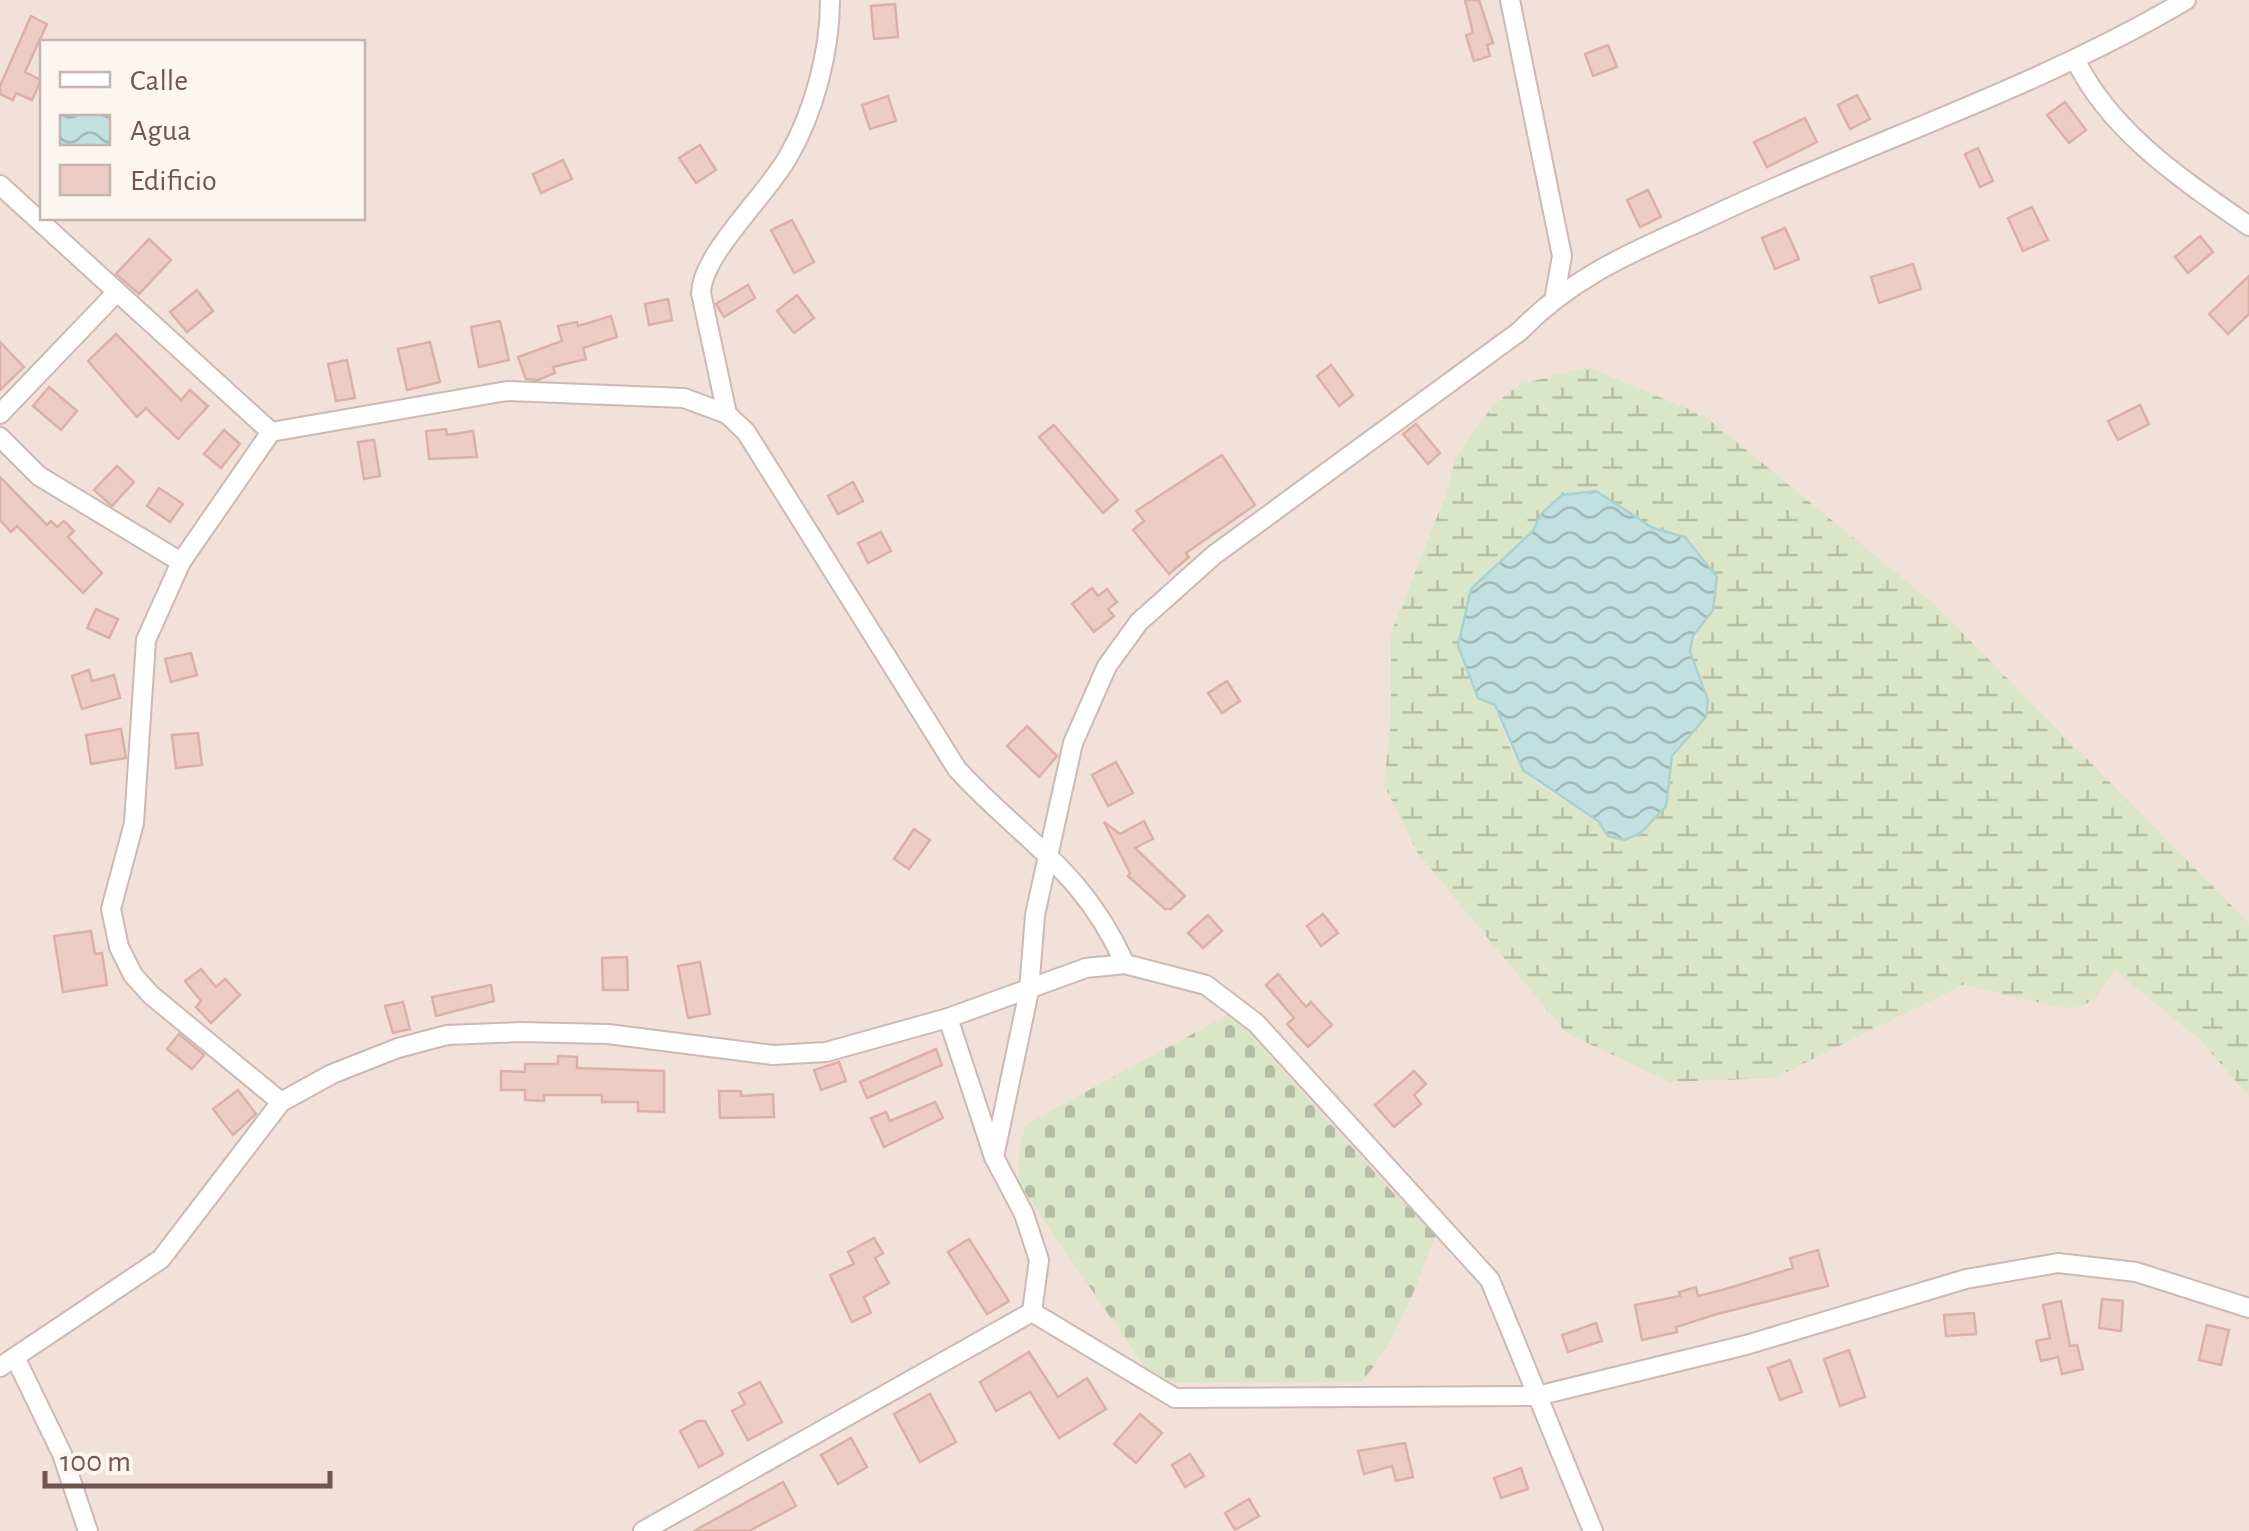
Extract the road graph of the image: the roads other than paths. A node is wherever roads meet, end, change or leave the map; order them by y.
1 (830, 0) edge
2 (1510, 0) edge
3 (2186, 0) edge
4 (2075, 60) junction
5 (0, 184) edge
6 (2249, 226) edge
7 (115, 294) junction
8 (1555, 295) junction
9 (0, 414) edge
10 (728, 414) junction
11 (271, 432) junction
12 (0, 437) edge
13 (181, 562) junction
14 (1049, 853) junction
15 (1125, 964) junction
16 (1029, 992) junction
17 (948, 1018) junction
18 (281, 1102) junction
19 (994, 1157) junction
20 (2249, 1308) edge
21 (1032, 1312) junction
22 (8, 1363) edge
23 (1538, 1396) junction
24 (1587, 1527) edge
25 (88, 1531) edge
26 (642, 1531) edge

1 - 10 street
2 - 8 street
3 - 4 street
4 - 6 street
4 - 8 street
5 - 7 street
7 - 9 street
7 - 11 street
8 - 14 street
10 - 11 street
10 - 14 street
11 - 13 street
12 - 13 street
13 - 18 street
14 - 15 street
14 - 16 street
15 - 16 street
15 - 23 street
16 - 17 street
16 - 19 street
17 - 18 street
17 - 19 street
18 - 22 street
19 - 21 street
20 - 23 street
21 - 23 street
21 - 26 street
22 - 25 street
23 - 24 street

